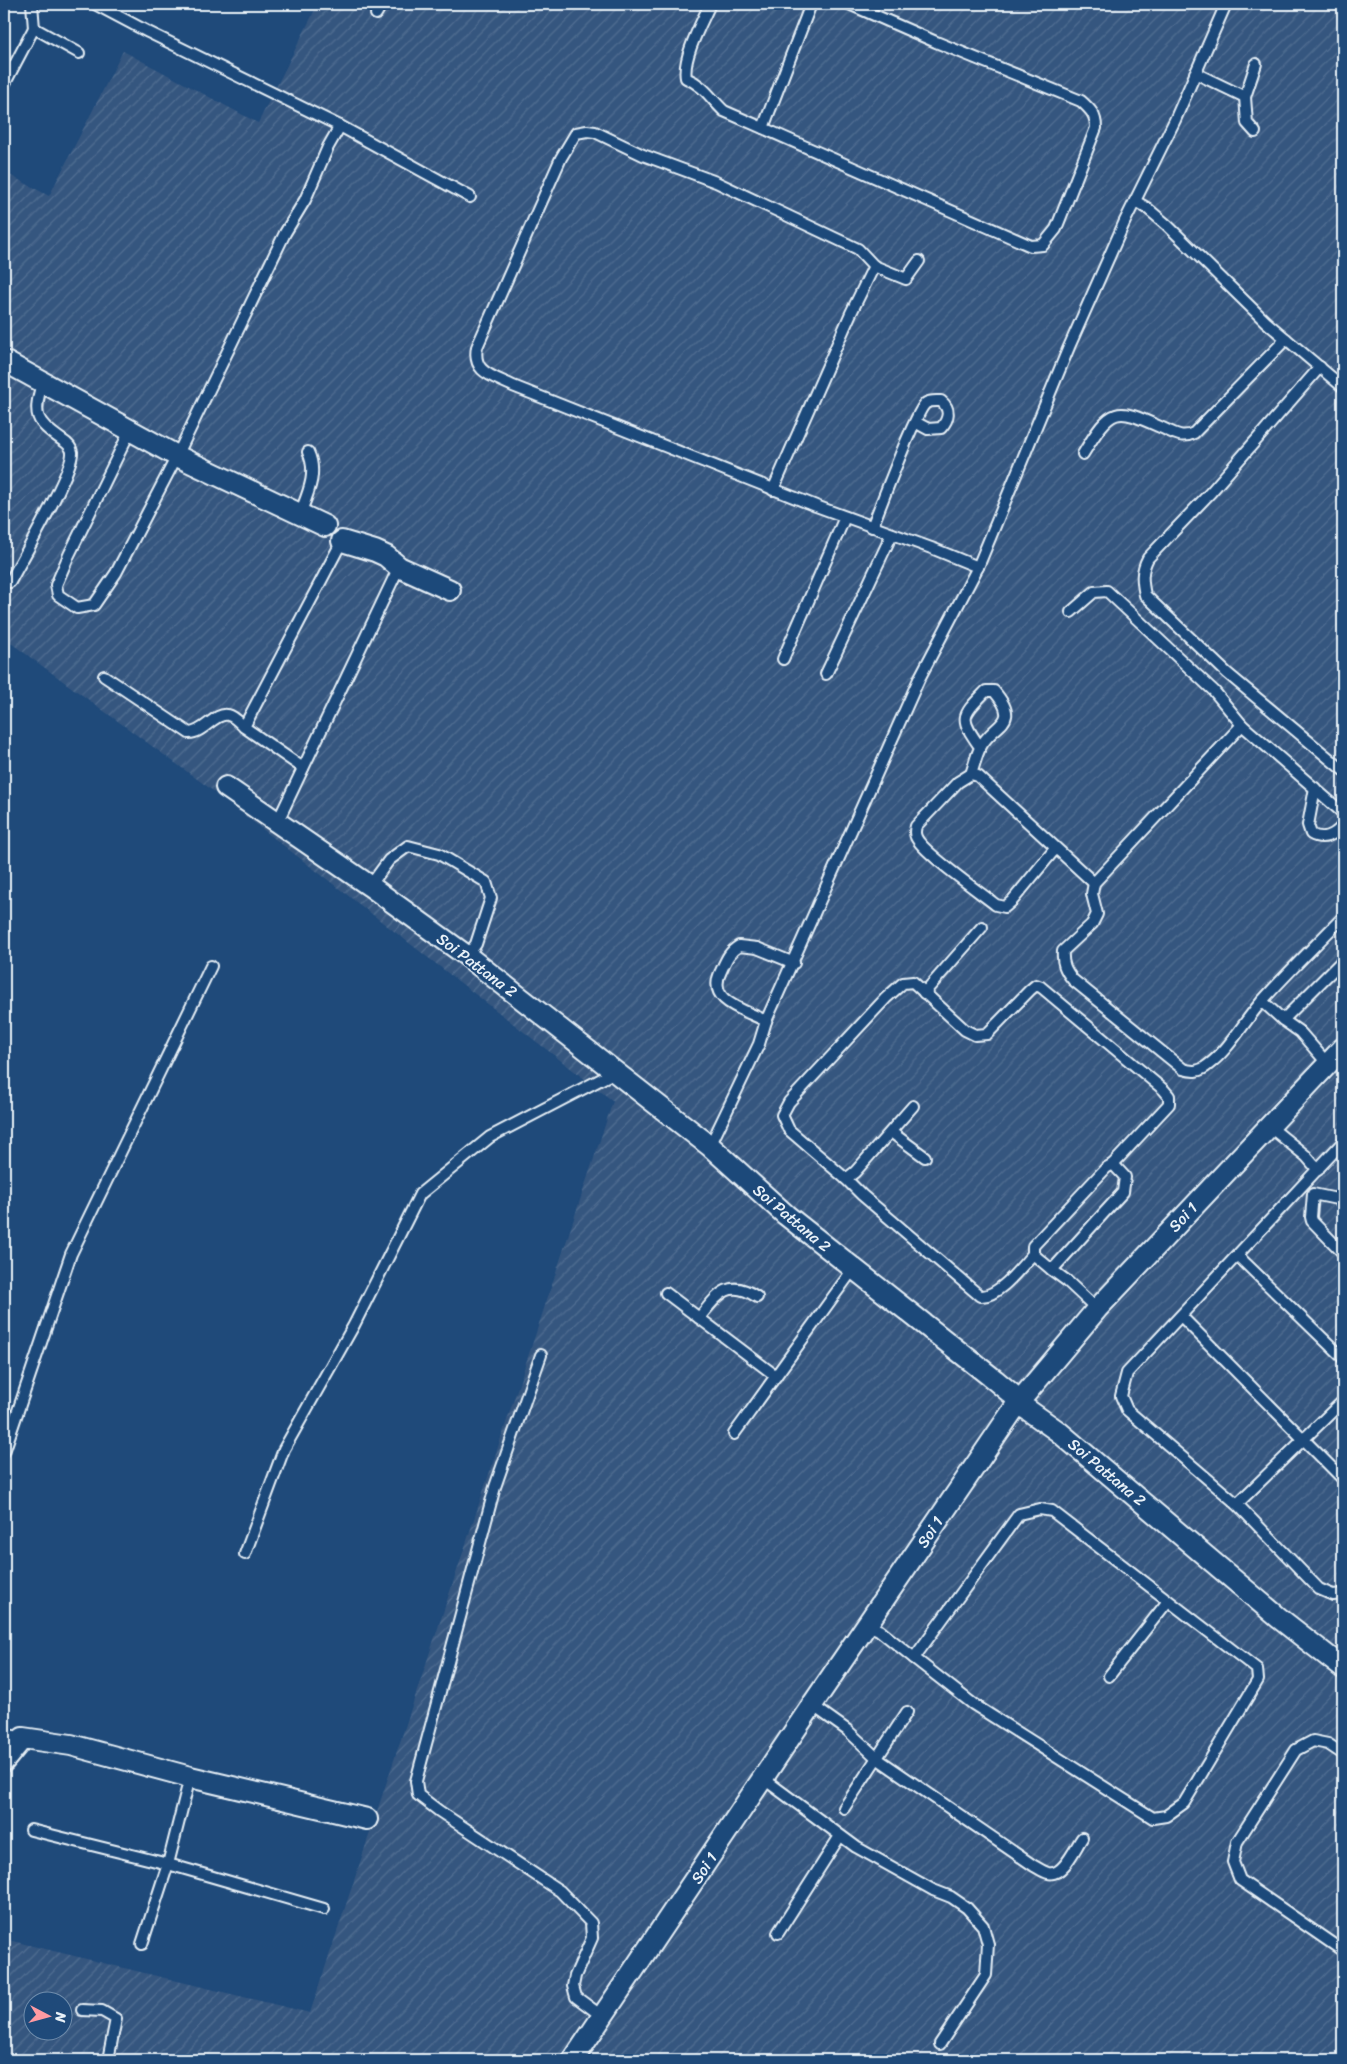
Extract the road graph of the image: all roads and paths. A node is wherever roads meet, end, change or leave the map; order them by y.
1 (32, 4) edge
2 (95, 4) edge
3 (382, 4) edge
4 (710, 4) edge
5 (811, 4) edge
6 (850, 4) edge
7 (1226, 4) edge
8 (376, 14) dead end
9 (34, 28) junction
10 (79, 53) dead end
11 (1256, 64) dead end
12 (1195, 73) junction
13 (4, 85) edge
14 (1245, 97) junction
15 (340, 126) junction
16 (763, 128) junction
17 (1255, 132) dead end
18 (470, 197) dead end
19 (1135, 201) junction
20 (919, 261) dead end
21 (874, 266) junction
22 (1286, 339) junction
23 (4, 361) edge
24 (1320, 367) junction
25 (42, 384) junction
26 (1343, 387) edge
27 (915, 422) dead end
28 (130, 431) junction
29 (308, 452) dead end
30 (1083, 454) dead end
31 (177, 456) junction
32 (774, 490) junction
33 (300, 514) junction
34 (845, 517) junction
35 (326, 526) dead end
36 (872, 527) junction
37 (892, 534) junction
38 (342, 541) joint
39 (398, 567) junction
40 (978, 567) junction
41 (10, 582) dead end
42 (450, 590) dead end
43 (1071, 612) dead end
44 (783, 658) dead end
45 (826, 674) dead end
46 (104, 676) dead end
47 (1242, 725) junction
48 (244, 727) junction
49 (980, 747) junction
50 (303, 768) junction
51 (1343, 770) edge
52 (971, 774) junction
53 (226, 787) dead end
54 (1315, 788) junction
55 (1343, 813) edge
56 (280, 817) junction
57 (1343, 825) edge
58 (1055, 848) junction
59 (1094, 883) junction
60 (370, 886) junction
61 (1343, 917) edge
62 (982, 927) dead end
63 (467, 956) junction
64 (1343, 960) edge
65 (794, 963) junction
66 (211, 966) dead end
67 (924, 993) junction
68 (1262, 1001) junction
69 (1283, 1020) junction
70 (766, 1021) junction
71 (1343, 1048) edge
72 (1327, 1063) junction
73 (615, 1072) junction
74 (913, 1106) dead end
75 (1269, 1126) junction
76 (891, 1132) junction
77 (1343, 1142) edge
78 (710, 1146) junction
79 (925, 1157) dead end
80 (1113, 1164) junction
81 (1318, 1170) junction
82 (846, 1179) junction
83 (1303, 1184) junction
84 (1313, 1194) junction
85 (1343, 1204) edge
86 (1343, 1253) edge
87 (1033, 1254) junction
88 (1238, 1256) junction
89 (854, 1268) junction
90 (1052, 1270) junction
91 (666, 1293) dead end
92 (757, 1297) dead end
93 (1097, 1309) junction
94 (1181, 1316) junction
95 (699, 1318) junction
96 (541, 1355) dead end
97 (1343, 1358) edge
98 (776, 1376) junction
99 (1343, 1401) edge
100 (1018, 1403) junction
101 (734, 1434) dead end
102 (1304, 1439) junction
103 (4, 1452) edge
104 (1343, 1479) edge
105 (1237, 1504) junction
106 (245, 1554) dead end
107 (1343, 1594) edge
108 (1168, 1600) junction
109 (867, 1625) junction
110 (914, 1658) junction
111 (1343, 1668) edge
112 (1109, 1676) dead end
113 (812, 1705) junction
114 (907, 1712) dead end
115 (14, 1736) edge
116 (1343, 1754) edge
117 (878, 1759) junction
118 (4, 1761) edge
119 (190, 1777) junction
120 (764, 1779) junction
121 (844, 1808) dead end
122 (367, 1819) dead end
123 (31, 1830) dead end
124 (840, 1836) junction
125 (1082, 1838) dead end
126 (168, 1864) junction
127 (324, 1908) dead end
128 (778, 1933) dead end
129 (142, 1944) dead end
130 (1343, 1951) edge
131 (82, 2010) dead end
132 (603, 2017) junction
133 (940, 2044) dead end
134 (108, 2060) edge
135 (573, 2060) edge

1 - 9 lane
2 - 15 lane
3 - 8 lane
4 - 16 lane
5 - 16 lane
6 - 16 lane
7 - 12 lane
9 - 10 lane
9 - 13 lane
11 - 14 lane
12 - 14 lane
12 - 19 lane
14 - 17 lane
15 - 18 lane
15 - 31 lane
19 - 22 lane
19 - 40 lane
20 - 21 lane
21 - 32 lane
21 - 32 lane
22 - 24 lane
22 - 30 lane
23 - 25 street
24 - 26 lane
24 - 51 lane
25 - 28 street
25 - 41 lane
27 - 36 lane
28 - 31 street
28 - 31 lane
29 - 33 lane
31 - 33 street
32 - 34 lane
33 - 35 street
34 - 36 lane
34 - 44 lane
36 - 37 lane
37 - 40 lane
37 - 45 lane
38 - 39 street
38 - 48 lane
39 - 42 street
39 - 50 lane
40 - 65 lane
43 - 47 lane
46 - 48 lane
47 - 54 lane
47 - 59 lane
48 - 50 lane
49 - 49 lane
49 - 52 lane
50 - 56 lane
52 - 58 lane
52 - 58 lane
53 - 56 street, Soi Pattana 2
54 - 55 lane
54 - 57 lane
56 - 60 street, Soi Pattana 2
58 - 59 lane
59 - 68 lane
60 - 63 street, Soi Pattana 2
60 - 63 lane
61 - 68 lane
62 - 67 lane
63 - 73 street, Soi Pattana 2
64 - 69 lane
65 - 70 lane
65 - 70 lane
66 - 103 lane
67 - 80 lane
67 - 82 lane
68 - 69 lane
69 - 72 lane
70 - 78 lane
71 - 72 street, Soi 1
72 - 75 street, Soi 1
73 - 78 street, Soi Pattana 2
73 - 106 lane
74 - 76 lane
75 - 81 lane
75 - 93 street, Soi 1
76 - 79 lane
76 - 82 lane
77 - 81 lane
78 - 89 street, Soi Pattana 2
80 - 87 lane
80 - 90 lane
81 - 83 lane
82 - 87 lane
83 - 84 lane
83 - 88 lane
84 - 85 lane
84 - 86 lane
87 - 90 lane
88 - 94 lane
88 - 97 lane
89 - 98 lane
89 - 100 street, Soi Pattana 2
90 - 93 lane
91 - 95 lane
92 - 95 lane
93 - 100 street, Soi 1
94 - 102 lane
94 - 105 lane
95 - 98 lane
96 - 132 lane
98 - 101 lane
99 - 102 lane
100 - 109 street, Soi 1
100 - 111 street, Soi Pattana 2
102 - 104 lane
102 - 105 lane
105 - 107 lane
108 - 110 lane
108 - 110 lane
108 - 112 lane
109 - 110 lane
109 - 113 street, Soi 1
113 - 117 lane
113 - 120 street, Soi 1
114 - 117 lane
115 - 118 street
115 - 119 street
116 - 130 lane
117 - 121 lane
117 - 125 lane
119 - 122 street
119 - 126 lane
120 - 124 lane
120 - 132 street, Soi 1
123 - 126 lane
124 - 128 lane
124 - 133 lane
126 - 127 lane
126 - 129 lane
131 - 134 lane
132 - 135 street, Soi 1

